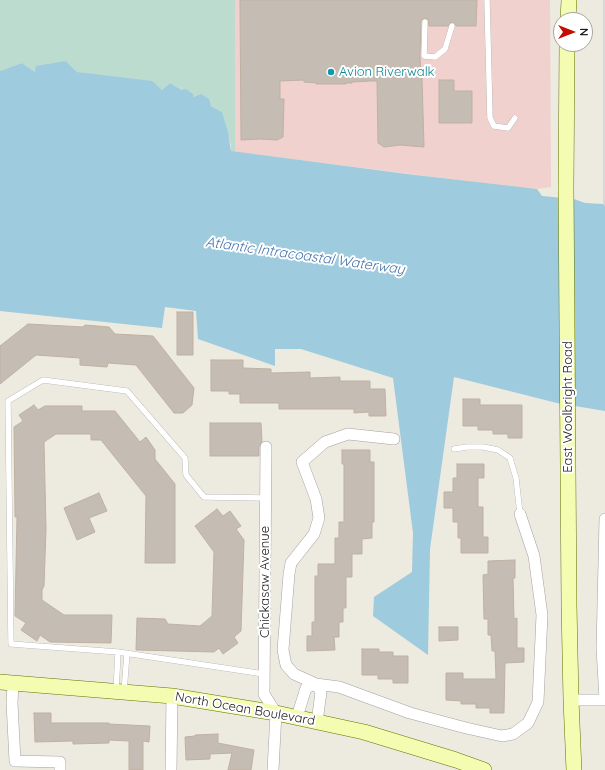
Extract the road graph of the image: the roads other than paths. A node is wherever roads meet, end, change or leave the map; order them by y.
1 (487, 0) edge
2 (569, 0) edge
3 (568, 12) edge
4 (424, 22) dead end
5 (452, 26) dead end
6 (567, 52) edge
7 (515, 118) dead end
8 (394, 439) dead end
9 (266, 447) dead end
10 (454, 449) dead end
11 (266, 498) junction
12 (520, 514) joint
13 (605, 519) edge
14 (118, 652) junction
15 (127, 653) junction
16 (264, 674) junction
17 (7, 683) edge
18 (316, 684) junction
19 (120, 692) junction
20 (172, 696) junction
21 (571, 700) junction
22 (605, 700) edge
23 (276, 713) junction
24 (297, 717) junction
25 (317, 722) junction
26 (60, 770) edge
27 (171, 770) edge
28 (273, 770) edge
29 (484, 770) edge
30 (574, 770) edge

1 - 7 lane
2 - 3 main road
4 - 5 lane
6 - 21 main road, East Woolbright Road
8 - 18 street
9 - 11 street, Chickasaw Avenue
10 - 12 lane
11 - 14 lane
11 - 16 street, Chickasaw Avenue
12 - 18 street
13 - 22 street
14 - 15 lane
14 - 19 lane
15 - 16 lane
15 - 19 lane
16 - 23 street, Chickasaw Avenue
17 - 19 main road, North Ocean Boulevard
17 - 26 street
18 - 24 street
18 - 25 street
19 - 20 main road, North Ocean Boulevard
20 - 23 main road, North Ocean Boulevard
20 - 27 street
21 - 22 street
21 - 30 main road, East Woolbright Road
23 - 24 main road, North Ocean Boulevard
23 - 28 street
24 - 25 main road, North Ocean Boulevard
25 - 29 main road, North Ocean Boulevard

